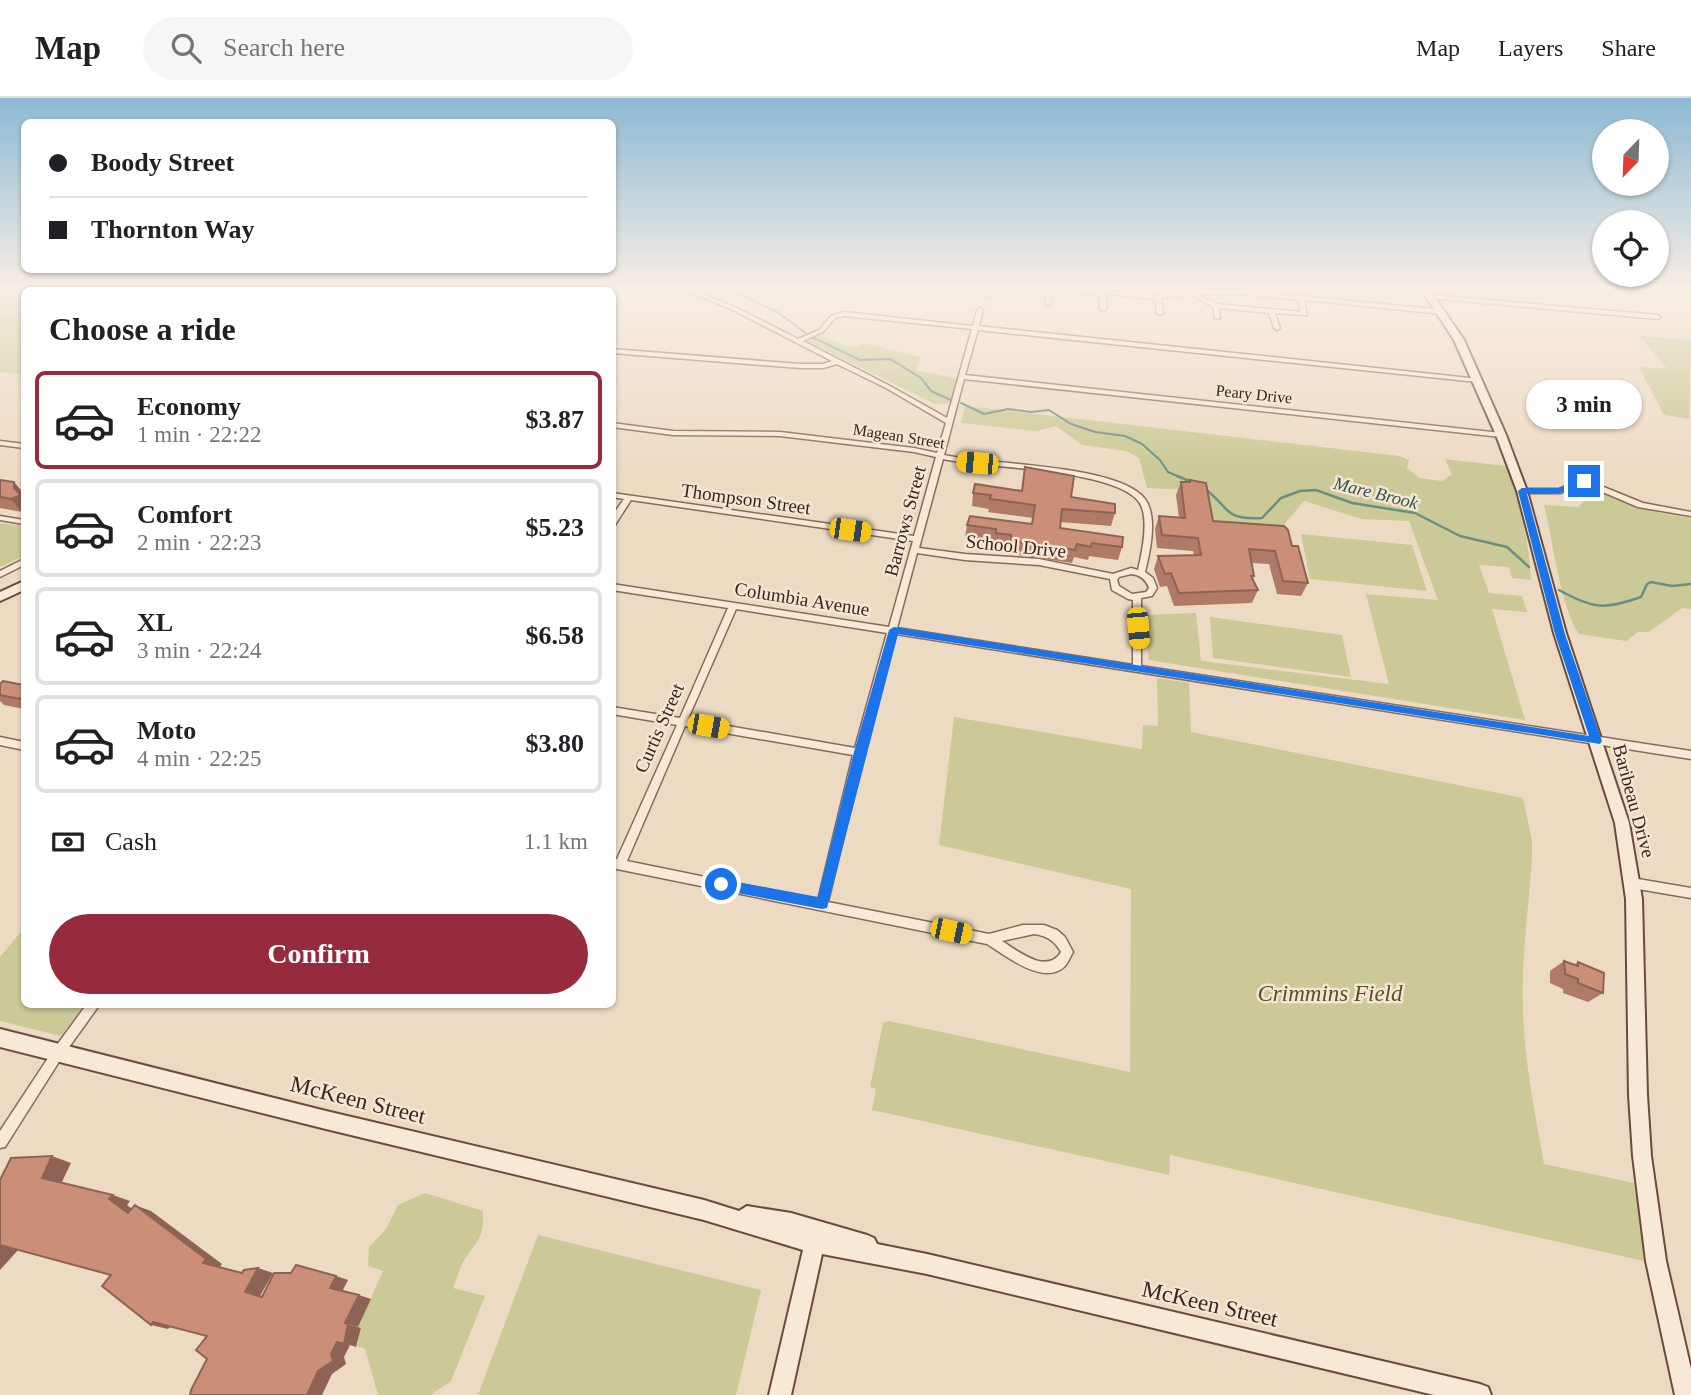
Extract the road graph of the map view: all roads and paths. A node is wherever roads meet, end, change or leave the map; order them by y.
1 (815, 350) edge
2 (969, 350) edge
3 (1188, 350) edge
4 (1463, 350) edge
5 (616, 351) edge
6 (838, 361) junction
7 (962, 377) junction
8 (1477, 380) junction
9 (949, 422) junction
10 (616, 426) edge
11 (1501, 435) junction
12 (0, 443) edge
13 (21, 446) edge
14 (940, 456) junction
15 (1522, 491) junction
16 (616, 496) edge
17 (628, 498) junction
18 (1691, 514) edge
19 (616, 517) edge
20 (0, 518) edge
21 (21, 522) edge
22 (918, 539) junction
23 (914, 550) junction
24 (21, 564) edge
25 (1141, 573) junction
26 (0, 574) edge
27 (1114, 577) junction
28 (21, 586) edge
29 (616, 588) edge
30 (0, 597) edge
31 (1137, 597) junction
32 (733, 606) junction
33 (894, 630) junction
34 (1137, 668) junction
35 (616, 711) edge
36 (681, 721) junction
37 (0, 741) edge
38 (1596, 741) junction
39 (21, 745) edge
40 (859, 752) junction
41 (1691, 755) edge
42 (616, 864) edge
43 (1632, 883) junction
44 (1691, 893) edge
45 (822, 904) junction
46 (989, 939) junction
47 (91, 1008) edge
48 (0, 1038) edge
49 (58, 1053) junction
50 (0, 1142) edge
51 (816, 1237) junction
52 (780, 1395) edge
53 (1480, 1395) edge
54 (1686, 1395) edge

1 - 6 street
2 - 7 street, Barrows Street
3 - 8 street
4 - 8 street, Baribeau Drive
5 - 6 street
6 - 9 street
7 - 9 street, Barrows Street
7 - 11 street, Peary Drive
8 - 11 street, Baribeau Drive
9 - 14 street, Barrows Street
10 - 14 street, Magean Street
11 - 15 street, Baribeau Drive
12 - 13 street
14 - 22 street, Barrows Street
14 - 25 street, Magean Street
15 - 18 street
15 - 38 street, Baribeau Drive
16 - 17 street, Thompson Street
17 - 19 street
17 - 22 street, Thompson Street
20 - 21 street
22 - 23 street, Barrows Street
23 - 27 street, School Drive
23 - 33 street, Barrows Street
24 - 26 street
25 - 27 street
25 - 31 street, Magean Street
27 - 31 street
28 - 30 street
29 - 32 street, Columbia Avenue
31 - 34 street, Magean Street
32 - 33 street, Columbia Avenue
32 - 36 street, Curtis Street
33 - 34 street, Columbia Avenue
33 - 40 street, Barrows Street
34 - 38 street, Columbia Avenue
35 - 36 street
36 - 40 street
36 - 42 street, Curtis Street
37 - 39 street
38 - 41 street, Columbia Avenue
38 - 43 street, Baribeau Drive
40 - 45 street, Barrows Street
42 - 45 street
43 - 44 street
43 - 54 street, Baribeau Drive
45 - 46 street
46 - 46 street
47 - 49 street
48 - 49 street, McKeen Street
49 - 50 street
49 - 51 street, McKeen Street
51 - 52 street
51 - 53 street, McKeen Street

